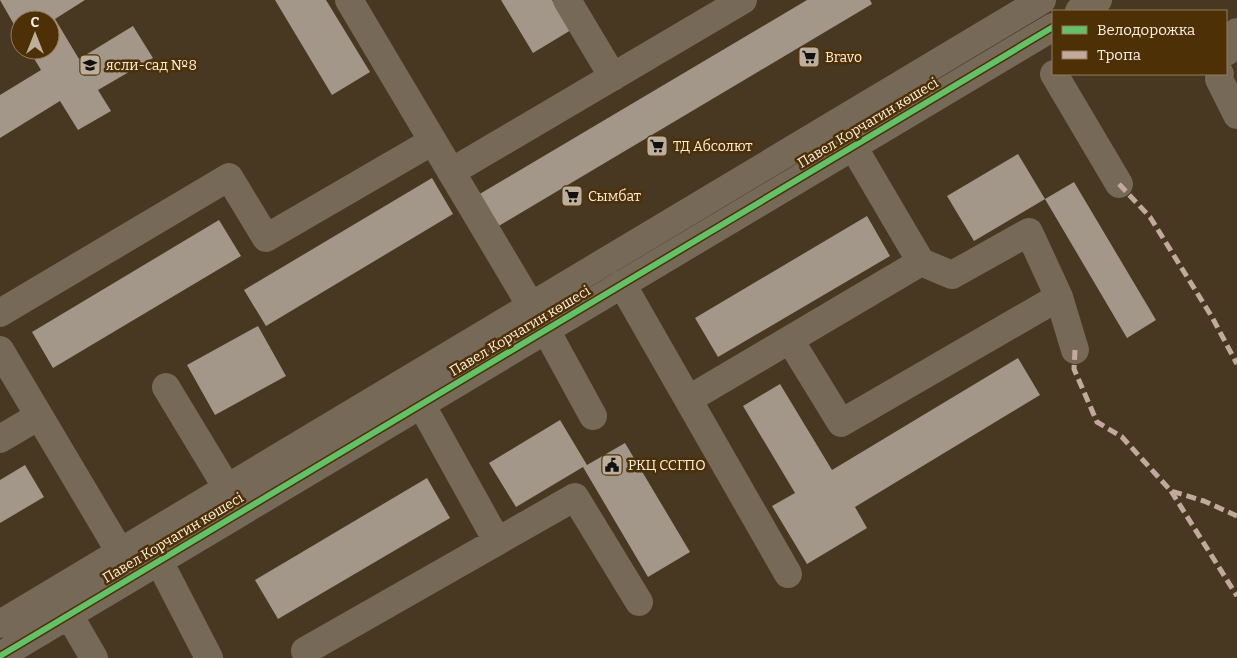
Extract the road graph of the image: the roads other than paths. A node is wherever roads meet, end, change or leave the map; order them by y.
1 (349, 0) edge
2 (567, 0) edge
3 (743, 0) edge
4 (1098, 0) edge
5 (1029, 3) edge
6 (1081, 10) edge
7 (1045, 32) edge
8 (1237, 32) edge
9 (1227, 48) edge
10 (1052, 64) edge
11 (1055, 75) edge
12 (1220, 75) edge
13 (613, 77) junction
14 (1237, 116) edge
15 (838, 122) junction
16 (433, 141) junction
17 (854, 146) junction
18 (451, 172) junction
19 (1119, 184) dead end
20 (921, 262) junction
21 (622, 284) junction
22 (1059, 296) junction
23 (531, 306) junction
24 (0, 313) edge
25 (546, 330) junction
26 (790, 340) junction
27 (0, 350) edge
28 (1075, 350) dead end
29 (166, 387) dead end
30 (384, 394) junction
31 (689, 399) junction
32 (410, 411) junction
33 (39, 416) junction
34 (593, 416) dead end
35 (0, 440) edge
36 (227, 488) junction
37 (497, 541) junction
38 (120, 552) junction
39 (159, 561) junction
40 (788, 574) dead end
41 (639, 602) dead end
42 (69, 615) junction
43 (0, 624) edge
44 (305, 651) dead end
45 (0, 656) edge
46 (94, 658) edge
47 (210, 658) edge

1 - 16 street
2 - 13 street
3 - 13 street
4 - 6 street
5 - 15 street, Павел Корчагин көшесі
7 - 10 street
7 - 17 street, Павел Корчагин көшесі
8 - 9 street
11 - 19 street
12 - 14 street
13 - 18 street
15 - 17 street
15 - 23 street, Павел Корчагин көшесі
16 - 18 street
16 - 24 street
17 - 20 street
17 - 21 street, Павел Корчагин көшесі
18 - 23 street
20 - 22 street
20 - 26 street
21 - 25 street, Павел Корчагин көшесі
21 - 31 street
22 - 26 street
22 - 28 street
23 - 30 street, Павел Корчагин көшесі
25 - 32 street, Павел Корчагин көшесі
25 - 34 street
26 - 31 street
27 - 33 street
29 - 36 street
30 - 32 street
30 - 36 street, Павел Корчагин көшесі
31 - 40 street
32 - 37 street
32 - 39 street, Павел Корчагин көшесі
33 - 35 street
33 - 38 street
36 - 38 street, Павел Корчагин көшесі
37 - 41 street
37 - 44 street
38 - 43 street, Павел Корчагин көшесі
39 - 42 street, Павел Корчагин көшесі
39 - 47 street
42 - 45 street, Павел Корчагин көшесі
42 - 46 street

